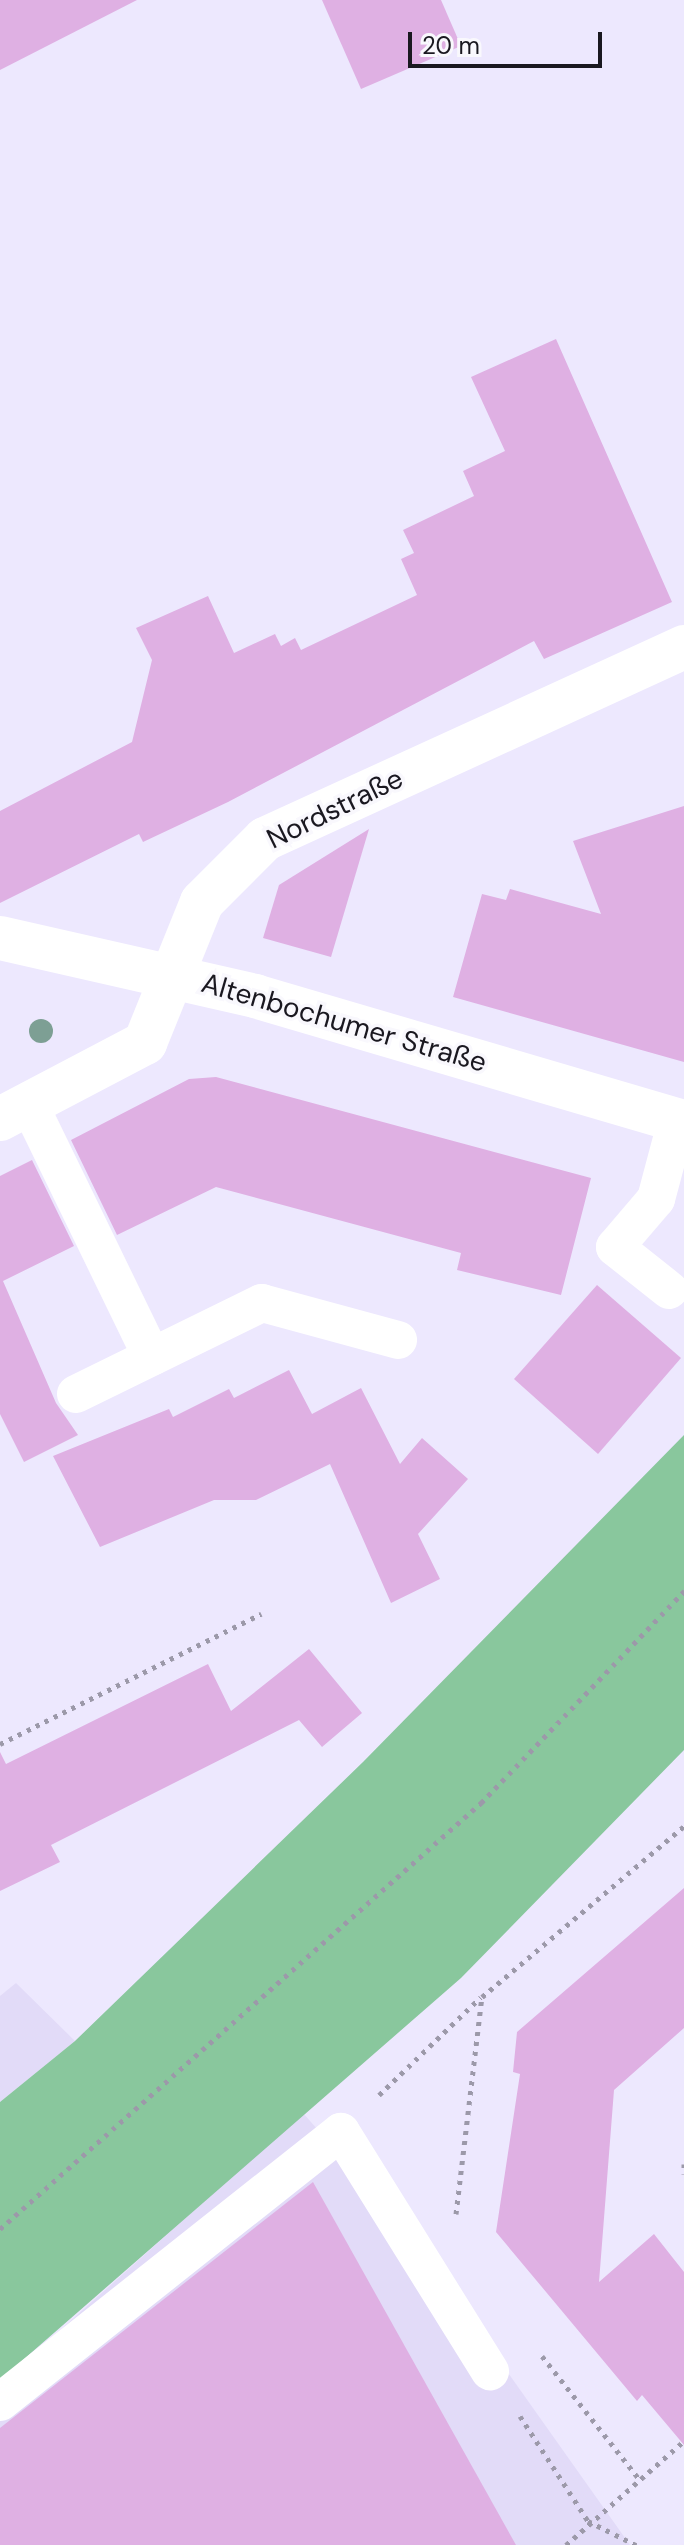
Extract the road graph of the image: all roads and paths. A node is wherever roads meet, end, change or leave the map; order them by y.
1 (684, 647) edge
2 (0, 938) edge
3 (169, 973) junction
4 (14, 1111) edge
5 (681, 1121) edge
6 (669, 1290) dead end
7 (398, 1340) dead end
8 (152, 1357) junction
9 (76, 1394) dead end
10 (684, 1591) edge
11 (261, 1614) dead end
12 (0, 1744) edge
13 (684, 1826) edge
14 (482, 1997) junction
15 (341, 2132) junction
16 (684, 2164) edge
17 (684, 2174) edge
18 (454, 2227) dead end
19 (0, 2229) edge
20 (531, 2342) dead end
21 (490, 2371) joint
22 (0, 2402) edge
23 (684, 2441) edge
24 (640, 2480) junction
25 (588, 2521) junction
26 (566, 2545) edge
27 (636, 2545) edge

1 - 3 street, Nordstraße
2 - 3 street, Altenbochumer Straße
3 - 4 street, Nordstraße
3 - 5 street, Altenbochumer Straße
4 - 8 lane
5 - 6 lane
7 - 8 lane
8 - 9 lane
10 - 19 path
11 - 12 path
13 - 14 path
14 - 15 path
14 - 18 path
15 - 21 lane
15 - 22 lane
16 - 17 path
20 - 24 path
21 - 25 path
23 - 24 path
24 - 25 path
25 - 26 path
25 - 27 path

